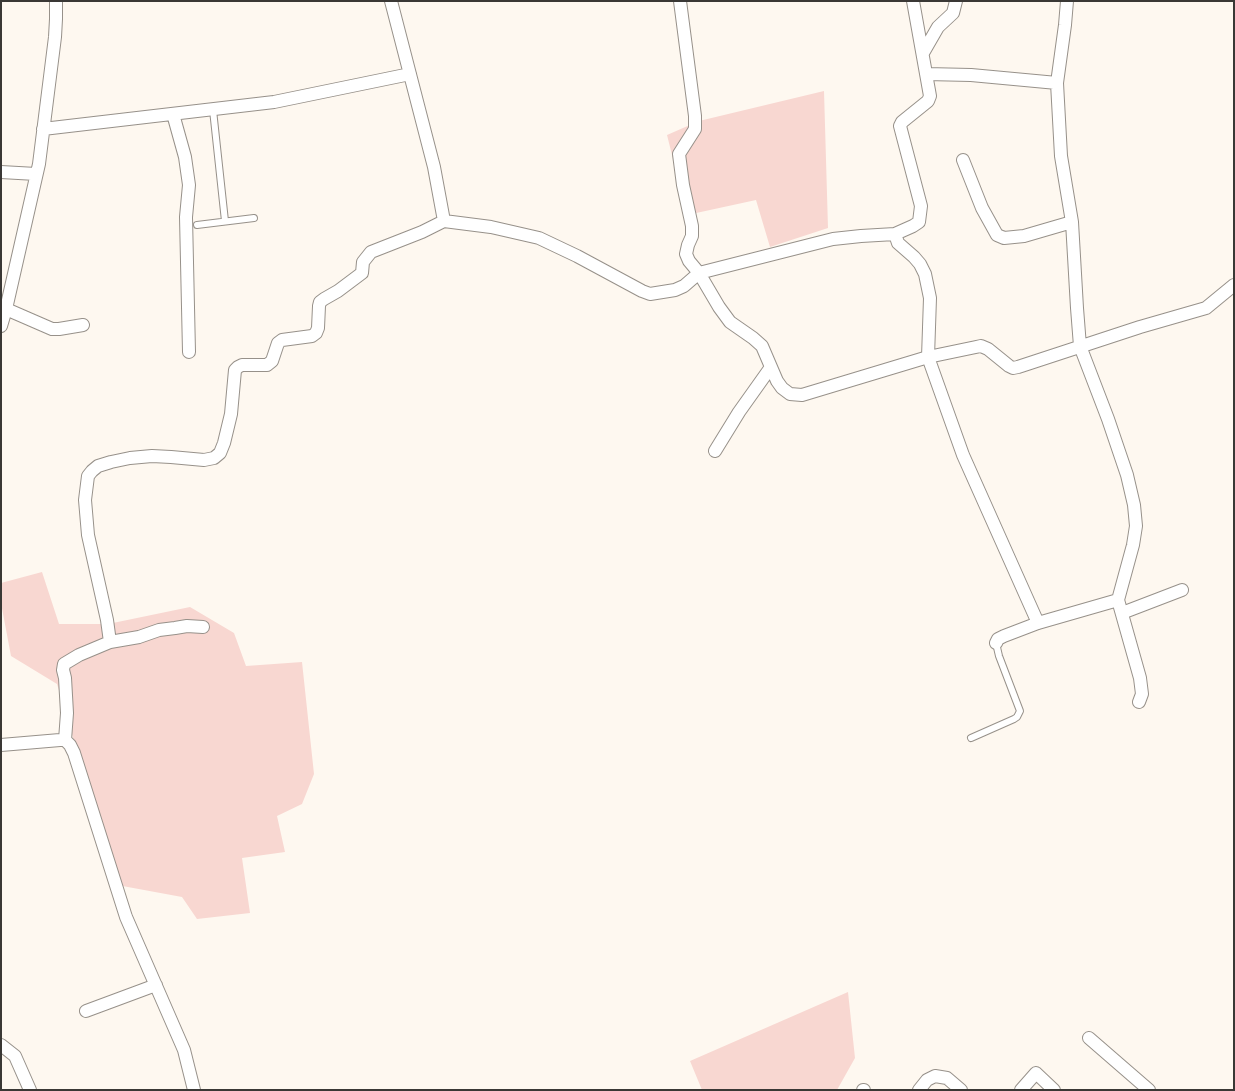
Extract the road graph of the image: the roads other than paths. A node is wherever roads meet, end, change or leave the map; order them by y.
1 (56, 1) edge
2 (391, 1) edge
3 (680, 1) edge
4 (913, 1) edge
5 (956, 1) edge
6 (1067, 1) edge
7 (923, 53) junction
8 (410, 74) junction
9 (926, 74) junction
10 (1057, 83) junction
11 (213, 110) junction
12 (173, 114) junction
13 (43, 129) junction
14 (963, 160) dead end
15 (1, 172) edge
16 (36, 174) junction
17 (254, 218) dead end
18 (225, 221) junction
19 (444, 221) junction
20 (1072, 222) junction
21 (197, 225) dead end
22 (895, 234) junction
23 (698, 273) junction
24 (1234, 285) edge
25 (6, 309) junction
26 (82, 324) dead end
27 (1, 326) edge
28 (1080, 346) junction
29 (189, 352) dead end
30 (928, 357) junction
31 (771, 367) junction
32 (715, 451) dead end
33 (1182, 590) dead end
34 (1118, 600) junction
35 (1122, 613) junction
36 (1038, 624) junction
37 (203, 627) dead end
38 (110, 642) junction
39 (996, 643) joint
40 (1139, 702) dead end
41 (971, 738) dead end
42 (65, 740) junction
43 (1, 746) edge
44 (156, 985) junction
45 (86, 1011) dead end
46 (1089, 1038) dead end
47 (1, 1045) edge
48 (30, 1090) edge
49 (194, 1090) edge
50 (919, 1090) edge
51 (961, 1090) edge
52 (1021, 1090) edge
53 (1054, 1090) edge
54 (1149, 1090) edge

1 - 13 street
2 - 8 street
3 - 23 street
4 - 7 street
5 - 7 street
6 - 10 street
7 - 9 street
8 - 11 street
8 - 19 street
9 - 10 street
9 - 22 street
10 - 20 street
11 - 12 street
11 - 18 lane
12 - 13 street
12 - 29 street
13 - 16 street
14 - 20 street
15 - 16 street
16 - 25 street
17 - 18 lane
18 - 21 lane
19 - 23 street
19 - 38 street
20 - 28 street
22 - 23 street
22 - 30 street
23 - 31 street
24 - 28 street
25 - 26 street
25 - 27 street
28 - 30 street
28 - 34 street
30 - 31 street
30 - 36 street
31 - 32 street
33 - 35 street
34 - 35 street
34 - 36 street
35 - 40 street
36 - 39 street
37 - 38 street
38 - 42 street
39 - 41 lane
42 - 43 street
42 - 44 street
44 - 45 street
44 - 49 street
46 - 54 street
47 - 48 street
50 - 51 street
52 - 53 street

